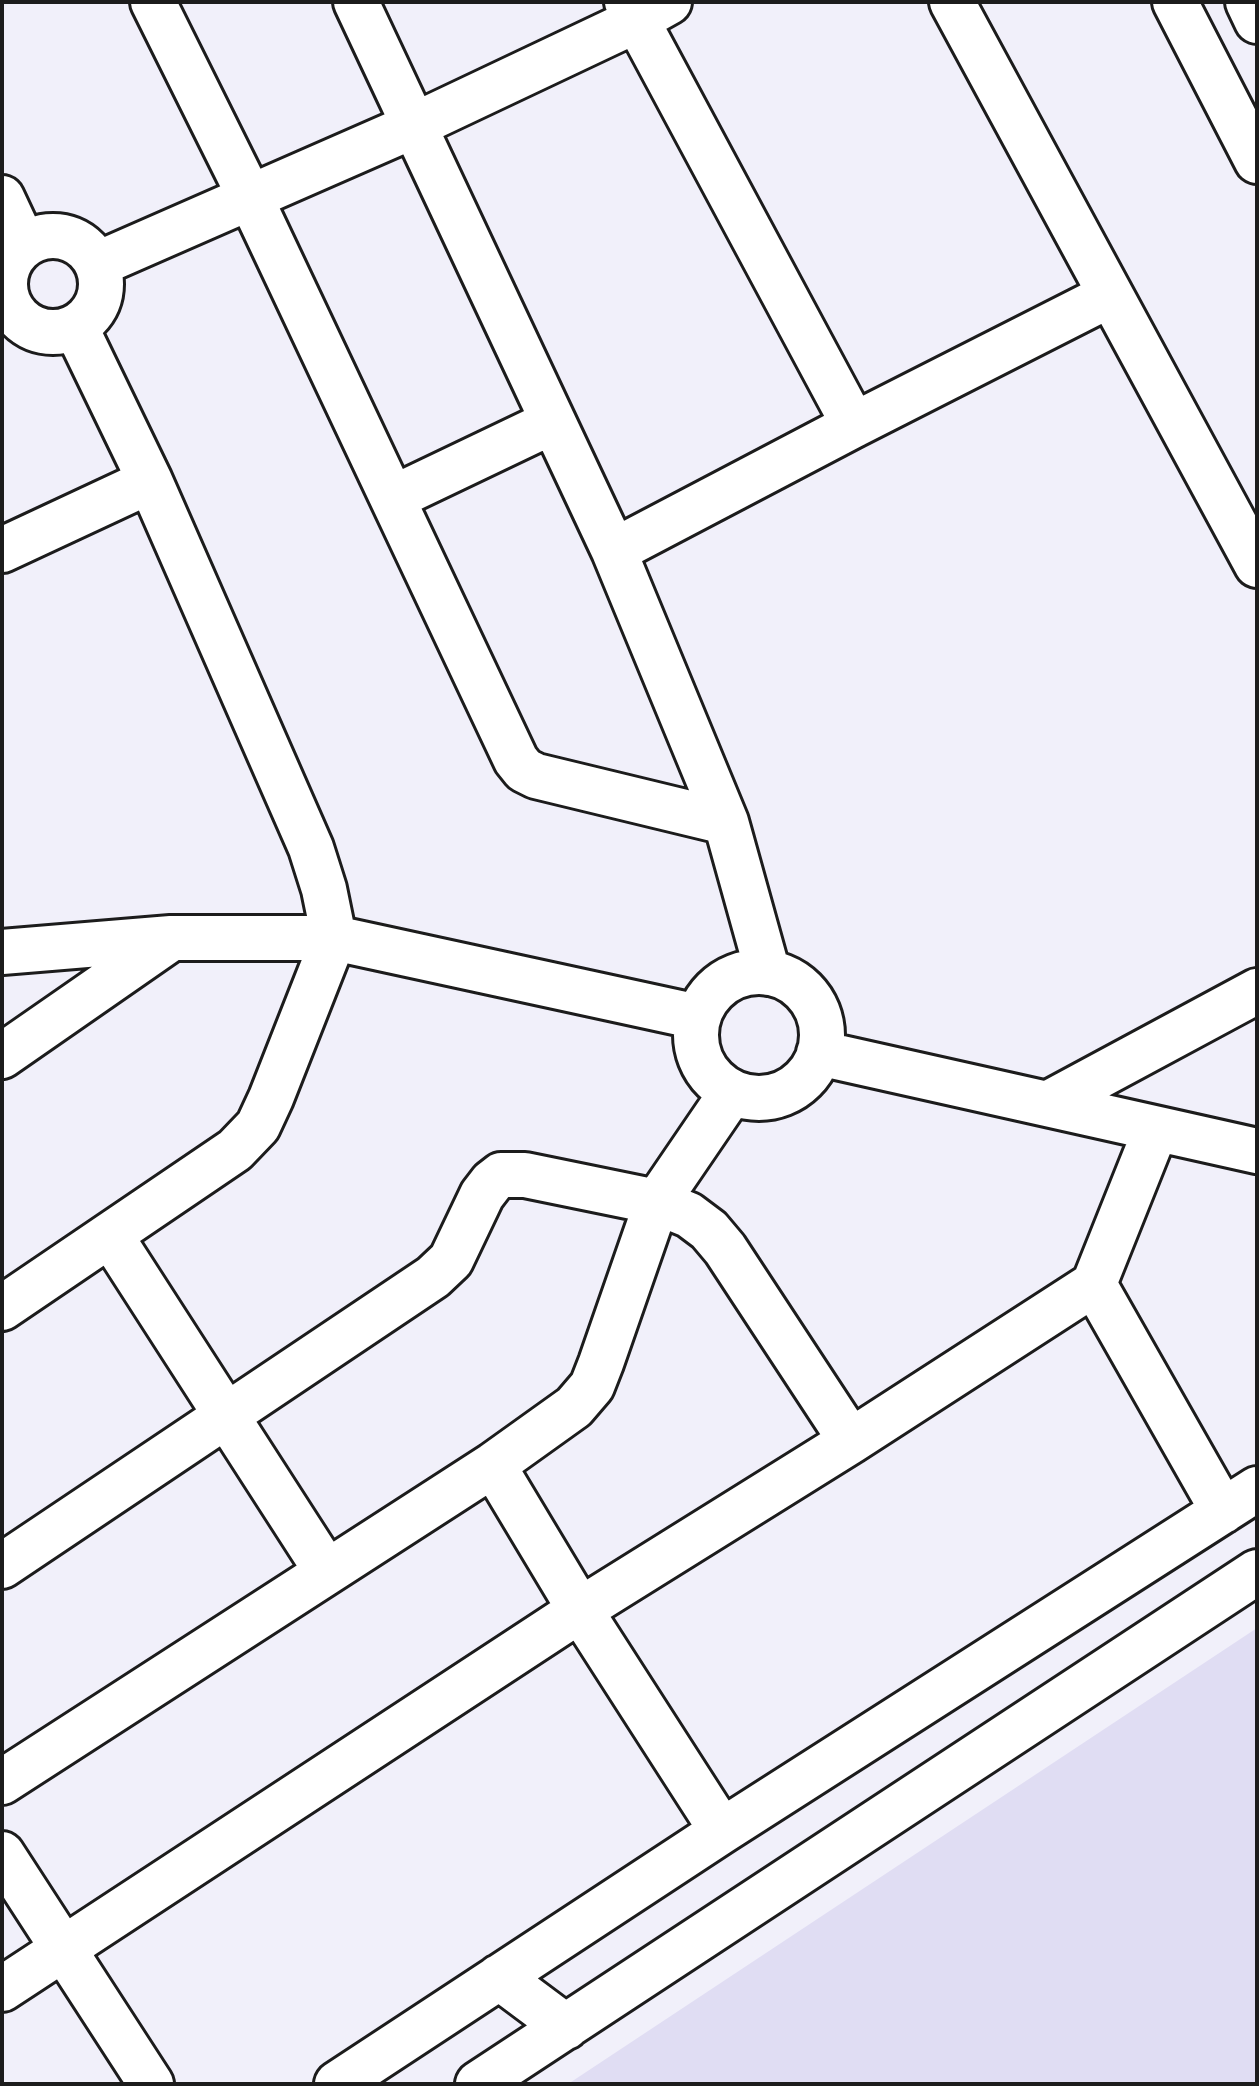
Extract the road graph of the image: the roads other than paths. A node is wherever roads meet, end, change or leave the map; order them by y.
1 (153, 2) edge
2 (356, 2) edge
3 (952, 2) edge
4 (1175, 2) edge
5 (1248, 2) edge
6 (644, 8) edge
7 (1257, 21) edge
8 (413, 126) junction
9 (1257, 161) edge
10 (2, 198) edge
11 (251, 199) junction
12 (24, 245) junction
13 (98, 264) junction
14 (1110, 295) junction
15 (4, 300) edge
16 (76, 328) junction
17 (552, 422) junction
18 (854, 425) junction
19 (150, 481) junction
20 (393, 498) junction
21 (2, 550) edge
22 (614, 551) junction
23 (1257, 565) edge
24 (726, 822) junction
25 (171, 938) junction
26 (334, 938) junction
27 (2, 952) edge
28 (768, 973) junction
29 (1257, 991) edge
30 (698, 1017) junction
31 (819, 1053) junction
32 (2, 1056) edge
33 (732, 1092) junction
34 (1049, 1103) junction
35 (1156, 1129) junction
36 (1257, 1151) edge
37 (657, 1202) junction
38 (110, 1235) junction
39 (1094, 1284) junction
40 (2, 1308) edge
41 (225, 1416) junction
42 (851, 1441) junction
43 (493, 1465) junction
44 (1240, 1500) edge
45 (2, 1566) edge
46 (327, 1572) junction
47 (1257, 1572) edge
48 (580, 1610) junction
49 (2, 1782) edge
50 (722, 1831) junction
51 (2, 1854) edge
52 (64, 1948) junction
53 (499, 1977) junction
54 (2, 1989) edge
55 (566, 2027) junction
56 (151, 2084) edge
57 (337, 2084) edge
58 (478, 2084) edge

1 - 11 street
2 - 8 street
3 - 14 street
4 - 9 street
5 - 7 street
6 - 8 street
6 - 18 street
8 - 11 street
8 - 17 street
10 - 12 street
11 - 13 street
11 - 20 street
12 - 13 street
12 - 15 street
13 - 16 street
14 - 18 street
14 - 23 street
15 - 16 street
16 - 19 street
17 - 20 street
17 - 22 street
18 - 22 street
19 - 21 street
19 - 26 street
20 - 24 street
22 - 24 street
24 - 28 street
25 - 26 street
25 - 27 street
25 - 32 street
26 - 30 street
26 - 38 street
28 - 30 street
28 - 31 street
29 - 34 street
30 - 33 street
31 - 33 street
31 - 34 street
33 - 37 street
34 - 35 street
35 - 36 street
35 - 39 street
37 - 41 street
37 - 42 street
37 - 43 street
38 - 40 street
38 - 41 street
39 - 42 street
39 - 44 street
41 - 45 street
41 - 46 street
42 - 48 street
43 - 46 street
43 - 48 street
44 - 50 street
46 - 49 street
47 - 55 street
48 - 50 street
48 - 52 street
50 - 53 street
51 - 52 street
52 - 54 street
52 - 56 street
53 - 55 street
53 - 57 street
55 - 58 street

